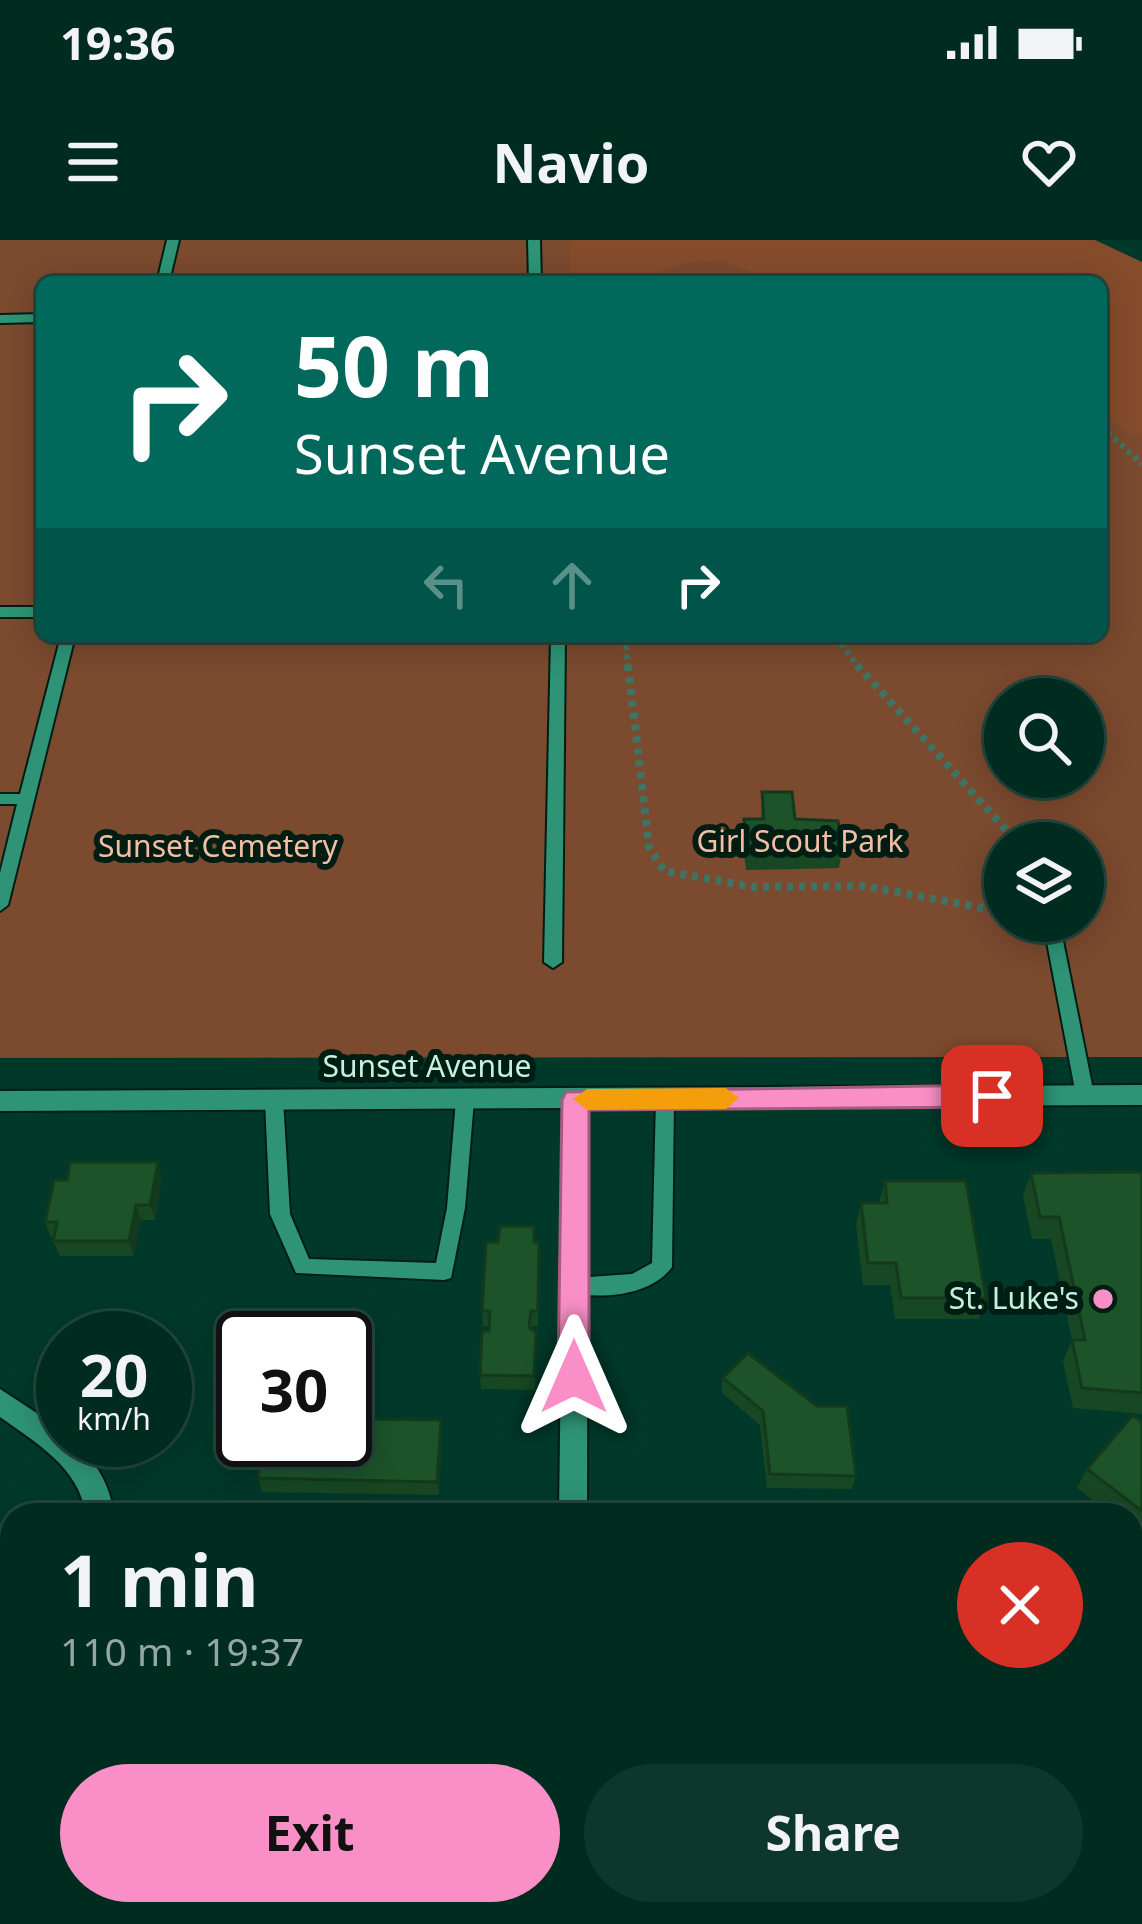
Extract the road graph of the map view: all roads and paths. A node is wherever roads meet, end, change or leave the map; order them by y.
1 (173, 240) edge
2 (534, 240) edge
3 (165, 276) edge
4 (535, 276) edge
5 (36, 318) edge
6 (0, 319) edge
7 (1107, 432) edge
8 (1142, 464) edge
9 (0, 612) edge
10 (36, 612) edge
11 (66, 642) edge
12 (557, 642) edge
13 (630, 642) edge
14 (840, 642) edge
15 (0, 799) edge
16 (27, 799) junction
17 (999, 822) edge
18 (0, 905) edge
19 (984, 908) edge
20 (1055, 942) edge
21 (553, 962) dead end
22 (1085, 1095) junction
23 (1142, 1095) edge
24 (664, 1099) junction
25 (274, 1100) junction
26 (465, 1100) junction
27 (576, 1100) junction
28 (0, 1101) edge
29 (574, 1286) junction
30 (0, 1401) edge
31 (100, 1503) edge
32 (572, 1503) edge

1 - 3 lane
2 - 4 lane
5 - 6 lane
7 - 8 path
9 - 10 lane
11 - 16 lane
12 - 21 lane
13 - 19 path
14 - 17 path
15 - 16 lane
16 - 18 lane
20 - 22 lane
22 - 23 street, Sunset Avenue
22 - 24 street, Sunset Avenue
24 - 27 street, Sunset Avenue
24 - 29 lane
25 - 26 street, Sunset Avenue
25 - 26 lane
25 - 28 street, Sunset Avenue
26 - 27 street, Sunset Avenue
27 - 29 street
29 - 32 street
30 - 31 street

